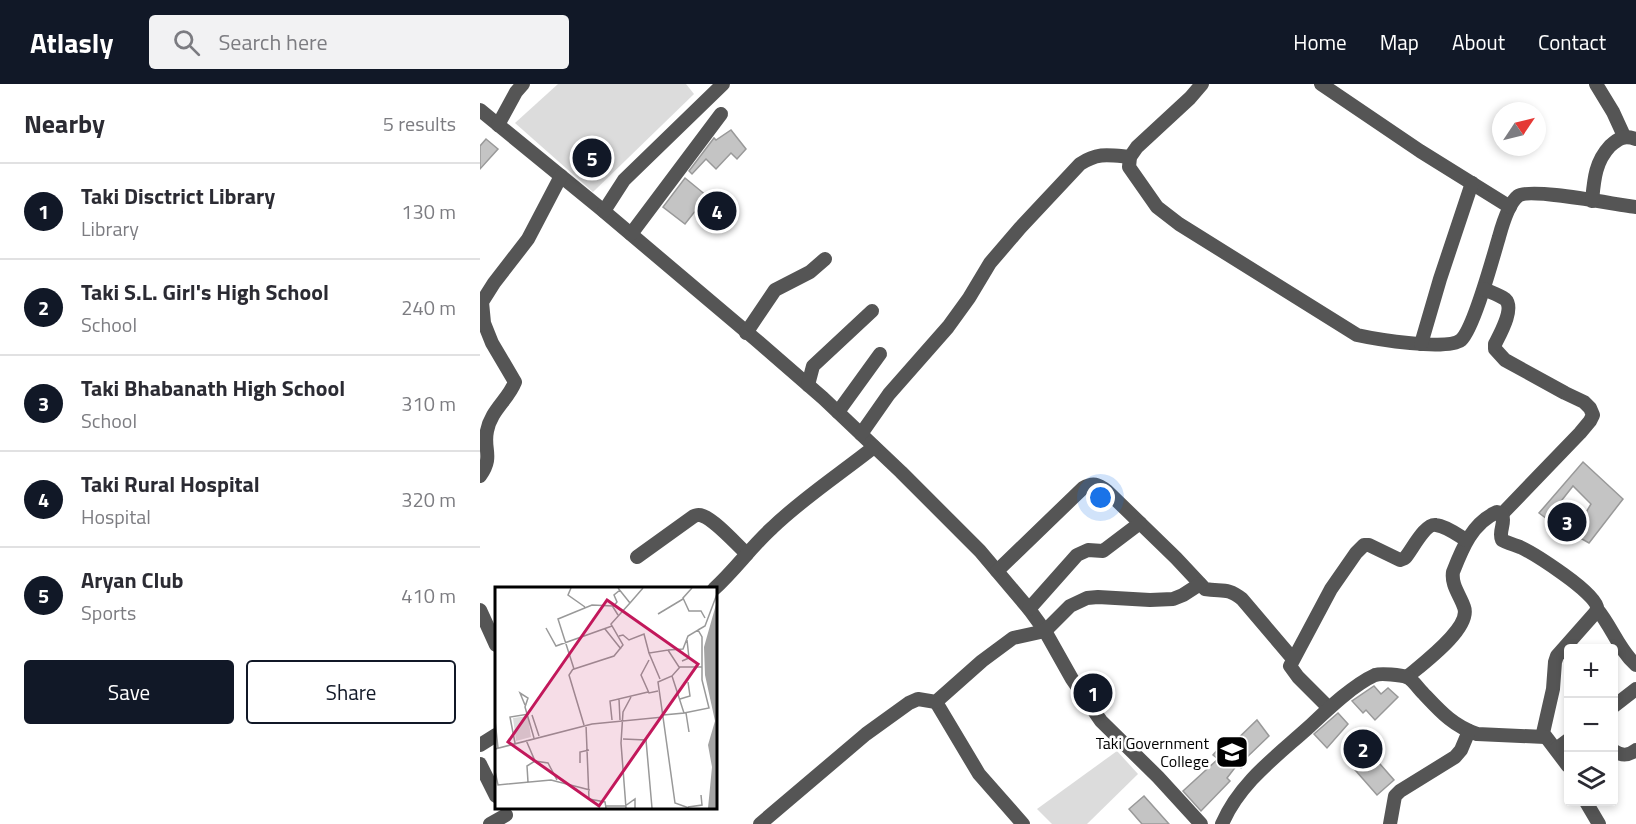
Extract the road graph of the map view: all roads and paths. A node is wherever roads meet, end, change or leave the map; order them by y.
1 (523, 84) edge
2 (702, 84) edge
3 (723, 84) edge
4 (1202, 84) edge
5 (1321, 84) edge
6 (1596, 84) edge
7 (712, 95) junction
8 (480, 110) edge
9 (721, 114) dead end
10 (498, 125) junction
11 (1630, 138) edge
12 (1130, 157) junction
13 (561, 176) junction
14 (1472, 183) junction
15 (1592, 201) junction
16 (1510, 207) junction
17 (1636, 207) edge
18 (604, 211) junction
19 (631, 234) junction
20 (825, 259) dead end
21 (1484, 289) junction
22 (481, 302) edge
23 (872, 311) dead end
24 (746, 333) junction
25 (1421, 344) junction
26 (880, 354) dead end
27 (808, 386) junction
28 (838, 412) junction
29 (861, 434) junction
30 (874, 447) junction
31 (480, 476) edge
32 (1502, 514) junction
33 (1140, 523) junction
34 (1466, 540) junction
35 (747, 554) junction
36 (637, 557) dead end
37 (997, 571) junction
38 (1200, 584) junction
39 (715, 587) edge
40 (1029, 609) junction
41 (1597, 609) junction
42 (480, 610) edge
43 (1045, 631) junction
44 (495, 643) edge
45 (1293, 658) junction
46 (1636, 665) edge
47 (1407, 677) junction
48 (1636, 689) edge
49 (936, 702) junction
50 (1618, 703) edge
51 (1329, 708) junction
52 (1469, 731) junction
53 (495, 736) edge
54 (1545, 737) junction
55 (1564, 743) edge
56 (480, 745) edge
57 (1556, 749) junction
58 (1636, 750) edge
59 (1616, 752) edge
60 (1564, 759) edge
61 (480, 765) edge
62 (495, 794) edge
63 (1589, 806) edge
64 (507, 815) edge
65 (490, 824) edge
66 (760, 824) edge
67 (1023, 824) edge
68 (1201, 824) edge
69 (1221, 824) edge
70 (1390, 824) edge
71 (1599, 824) edge

1 - 10 street
2 - 7 street
3 - 7 street
4 - 12 street
5 - 14 street
6 - 11 street
7 - 18 street
8 - 10 street
9 - 19 street
10 - 13 street
11 - 15 street
12 - 25 street
12 - 29 street
13 - 18 street
13 - 22 street
14 - 16 street
14 - 25 street
15 - 16 street
15 - 17 street
16 - 21 street
18 - 19 street
19 - 24 street
20 - 24 street
21 - 25 street
21 - 32 street
22 - 31 street
23 - 27 street
24 - 27 street
26 - 28 street
27 - 28 street
28 - 29 street
29 - 30 street
30 - 35 street
30 - 37 street
32 - 34 street
32 - 41 street
33 - 37 street
33 - 38 street
33 - 40 street
34 - 45 street
34 - 47 street
35 - 36 street
35 - 39 street
37 - 40 street
38 - 43 street
38 - 45 street
40 - 43 street
41 - 46 street
41 - 54 street
42 - 44 street
43 - 49 street
43 - 68 street
45 - 51 street
47 - 51 street
47 - 52 street
48 - 50 street
49 - 66 street
49 - 67 street
51 - 69 street
52 - 54 street
52 - 70 street
53 - 56 street
54 - 57 street
55 - 57 street
57 - 60 street
58 - 59 street
61 - 62 street
63 - 71 street
64 - 65 street

